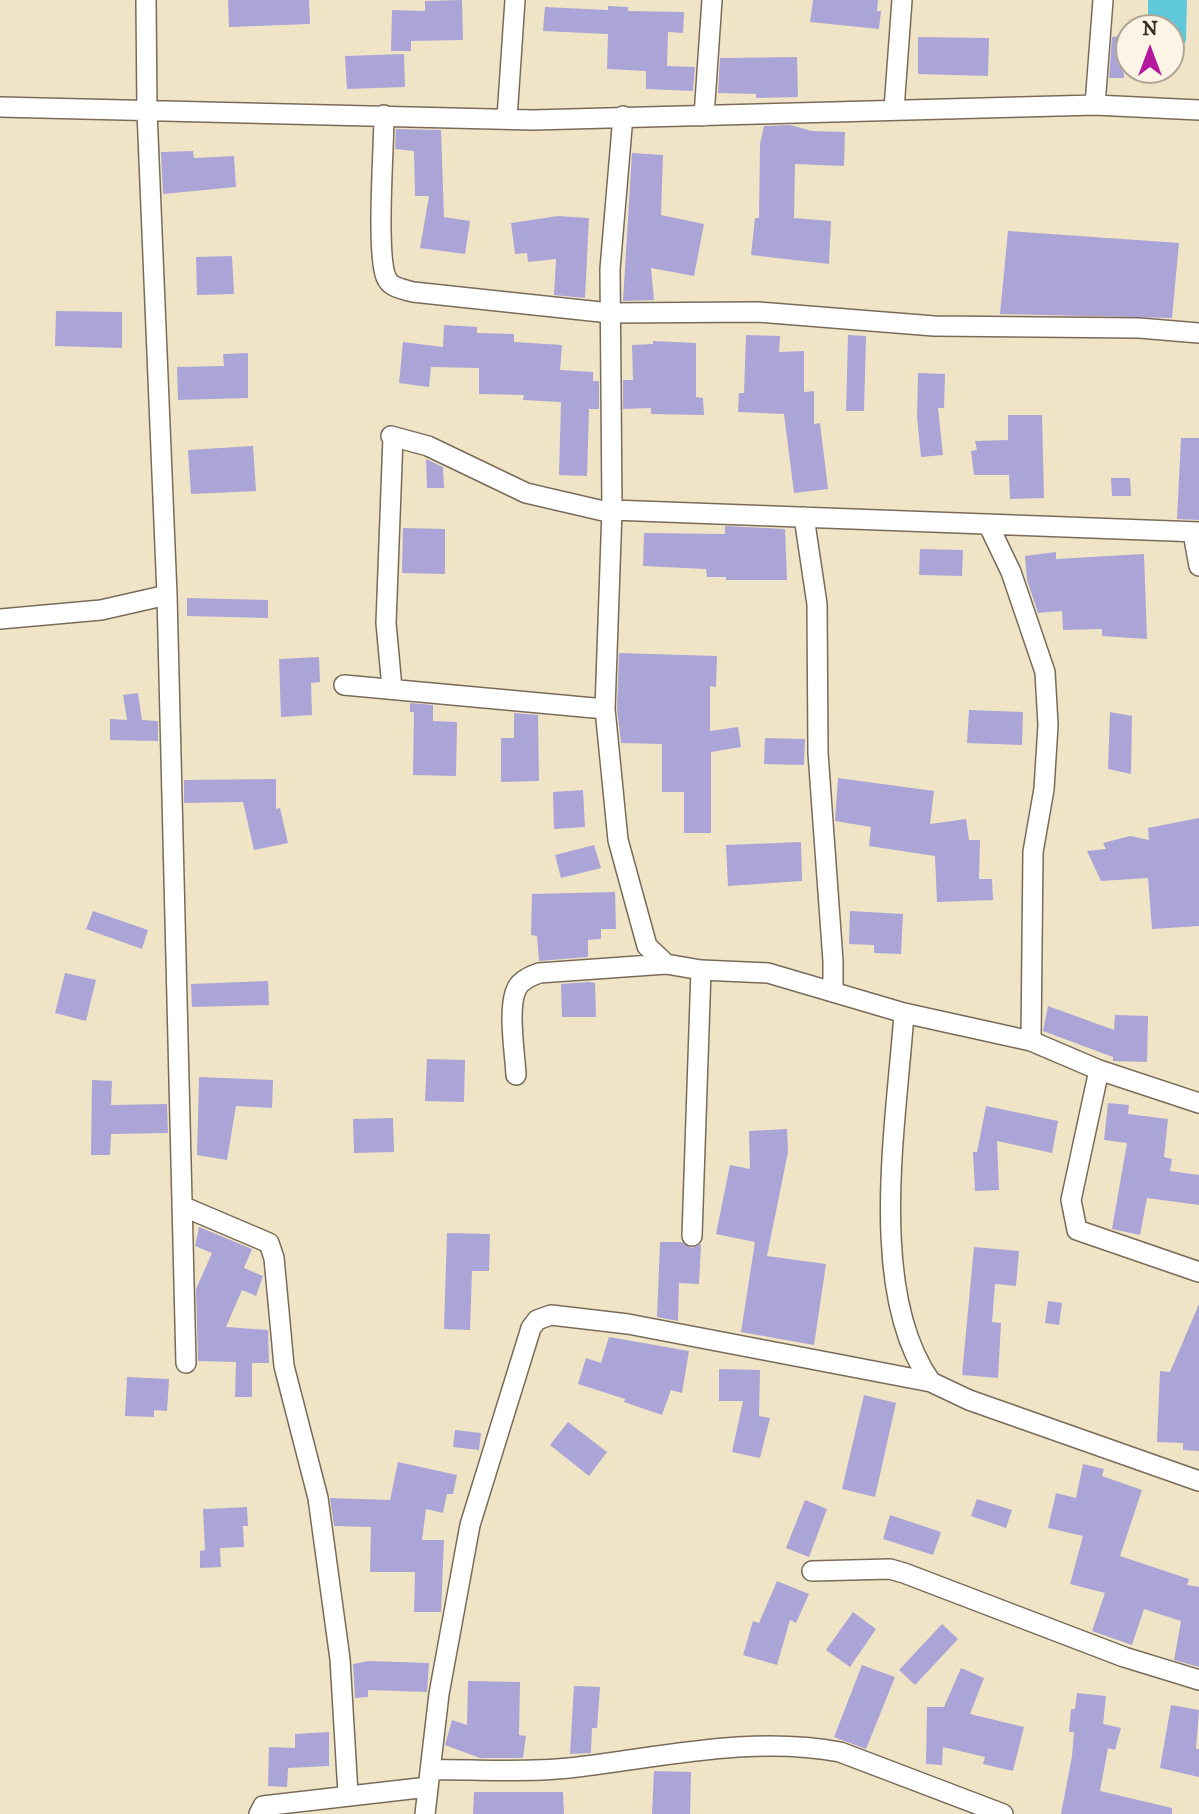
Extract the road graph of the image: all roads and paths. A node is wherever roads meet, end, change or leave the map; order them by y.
1 (146, 0) edge
2 (515, 0) edge
3 (712, 0) edge
4 (902, 0) edge
5 (1103, 0) edge
6 (1095, 105) junction
7 (0, 107) edge
8 (894, 109) junction
9 (1199, 110) edge
10 (147, 111) junction
11 (384, 115) junction
12 (623, 116) junction
13 (704, 116) junction
14 (507, 118) junction
15 (610, 313) junction
16 (1199, 333) edge
17 (612, 511) junction
18 (804, 517) junction
19 (988, 523) junction
20 (1196, 532) edge
21 (1199, 566) edge
22 (167, 595) junction
23 (0, 619) edge
24 (344, 685) dead end
25 (392, 688) junction
26 (605, 709) junction
27 (666, 964) junction
28 (701, 970) junction
29 (833, 991) junction
30 (904, 1013) junction
31 (1031, 1041) junction
32 (1099, 1070) junction
33 (516, 1075) dead end
34 (1199, 1103) edge
35 (182, 1206) junction
36 (692, 1236) dead end
37 (1199, 1272) edge
38 (186, 1363) dead end
39 (931, 1382) junction
40 (1199, 1481) edge
41 (812, 1571) dead end
42 (1199, 1680) edge
43 (429, 1779) junction
44 (348, 1794) junction
45 (259, 1814) edge
46 (425, 1814) edge
47 (1003, 1814) edge

1 - 10 street
2 - 14 street
3 - 13 street
4 - 8 street
5 - 6 street
6 - 8 street
6 - 9 street
7 - 10 street
8 - 13 street
10 - 11 street
10 - 22 street
11 - 14 street
11 - 15 street
12 - 13 street
12 - 14 street
12 - 15 street
15 - 16 street
15 - 17 street
17 - 18 street
17 - 25 street
17 - 26 street
18 - 19 street
18 - 29 street
19 - 20 street
19 - 31 street
20 - 21 street
22 - 23 street
22 - 35 street
24 - 25 street
25 - 26 street
26 - 27 street
27 - 28 street
27 - 33 street
28 - 29 street
28 - 36 street
29 - 30 street
30 - 31 street
30 - 39 street
31 - 32 street
32 - 34 street
32 - 37 street
35 - 38 street
35 - 44 street
39 - 40 street
39 - 43 street
41 - 42 street
43 - 44 street
43 - 46 street
43 - 47 street
44 - 45 street

